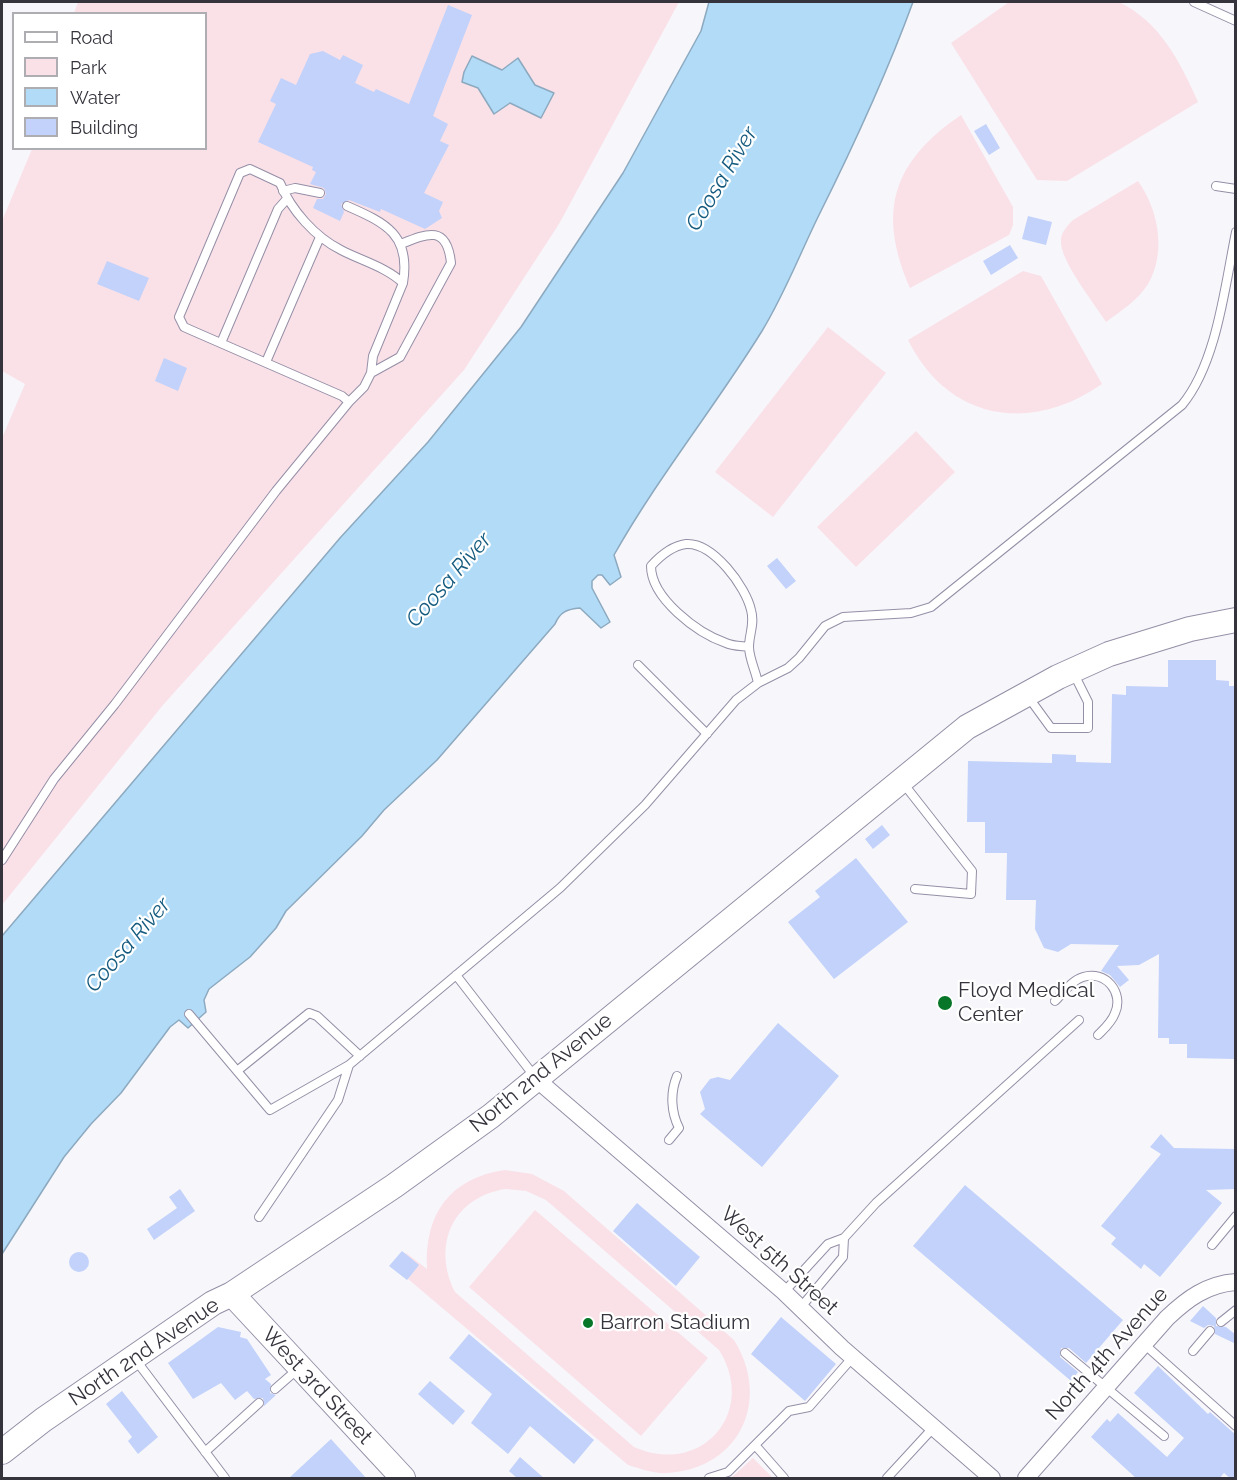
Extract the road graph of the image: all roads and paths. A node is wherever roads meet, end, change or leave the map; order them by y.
1 (1194, 2) edge
2 (1236, 21) edge
3 (1216, 186) dead end
4 (1236, 189) edge
5 (283, 191) junction
6 (320, 194) dead end
7 (286, 200) junction
8 (347, 206) dead end
9 (1236, 232) edge
10 (320, 237) junction
11 (401, 244) junction
12 (403, 283) junction
13 (221, 343) junction
14 (266, 362) junction
15 (371, 373) junction
16 (349, 402) junction
17 (1236, 620) edge
18 (749, 647) junction
19 (638, 665) dead end
20 (1072, 670) junction
21 (758, 683) junction
22 (1026, 701) junction
23 (707, 734) junction
24 (901, 780) junction
25 (2, 860) edge
26 (915, 889) dead end
27 (456, 975) junction
28 (1055, 1001) dead end
29 (189, 1014) dead end
30 (1079, 1020) dead end
31 (1098, 1035) dead end
32 (360, 1056) junction
33 (349, 1065) junction
34 (237, 1071) junction
35 (677, 1076) dead end
36 (536, 1078) junction
37 (669, 1140) dead end
38 (1236, 1215) edge
39 (259, 1217) dead end
40 (844, 1238) junction
41 (1212, 1245) dead end
42 (1236, 1282) edge
43 (784, 1292) junction
44 (232, 1294) junction
45 (801, 1307) junction
46 (1236, 1310) edge
47 (1221, 1322) dead end
48 (1210, 1331) dead end
49 (1144, 1344) junction
50 (1193, 1351) dead end
51 (1065, 1353) dead end
52 (853, 1357) junction
53 (134, 1359) junction
54 (300, 1367) junction
55 (1106, 1388) junction
56 (275, 1389) dead end
57 (259, 1403) dead end
58 (1236, 1426) edge
59 (933, 1428) junction
60 (1164, 1436) dead end
61 (755, 1445) junction
62 (2, 1452) edge
63 (205, 1452) junction
64 (225, 1479) edge
65 (403, 1479) edge
66 (709, 1479) edge
67 (784, 1479) edge
68 (887, 1479) edge
69 (992, 1479) edge
70 (1026, 1479) edge

1 - 2 lane
3 - 4 lane
5 - 6 lane
5 - 7 lane
5 - 13 lane
7 - 10 lane
7 - 13 lane
8 - 11 lane
9 - 21 lane
10 - 12 lane
10 - 14 lane
11 - 12 lane
11 - 15 lane
12 - 15 lane
13 - 14 lane
14 - 16 lane
15 - 16 lane
16 - 25 lane
17 - 20 main road, North 2nd Avenue
18 - 18 lane
18 - 21 lane
19 - 23 lane
20 - 22 main road, North 2nd Avenue
20 - 22 lane
21 - 23 lane
22 - 24 main road, North 2nd Avenue
23 - 27 lane
24 - 26 lane
24 - 36 main road, North 2nd Avenue
27 - 32 lane
27 - 36 lane
28 - 31 lane
29 - 34 lane
30 - 40 lane
32 - 33 lane
32 - 34 lane
33 - 34 lane
33 - 39 lane
35 - 37 lane
36 - 43 street, West 5th Street
36 - 44 main road, North 2nd Avenue
38 - 41 lane
40 - 43 lane
40 - 45 lane
42 - 49 street, North 4th Avenue
43 - 45 street, West 5th Street
44 - 53 main road, North 2nd Avenue
44 - 54 main road, West 3rd Street
45 - 52 street, West 5th Street
46 - 47 lane
48 - 50 lane
49 - 55 street, North 4th Avenue
49 - 58 lane
51 - 55 lane
52 - 59 street, West 5th Street
52 - 61 lane
53 - 62 main road, North 2nd Avenue
53 - 63 lane
54 - 56 lane
54 - 65 main road, West 3rd Street
55 - 60 lane
55 - 70 street, North 4th Avenue
57 - 63 lane
59 - 68 lane
59 - 69 street, West 5th Street
61 - 66 lane
61 - 67 lane
63 - 64 lane

